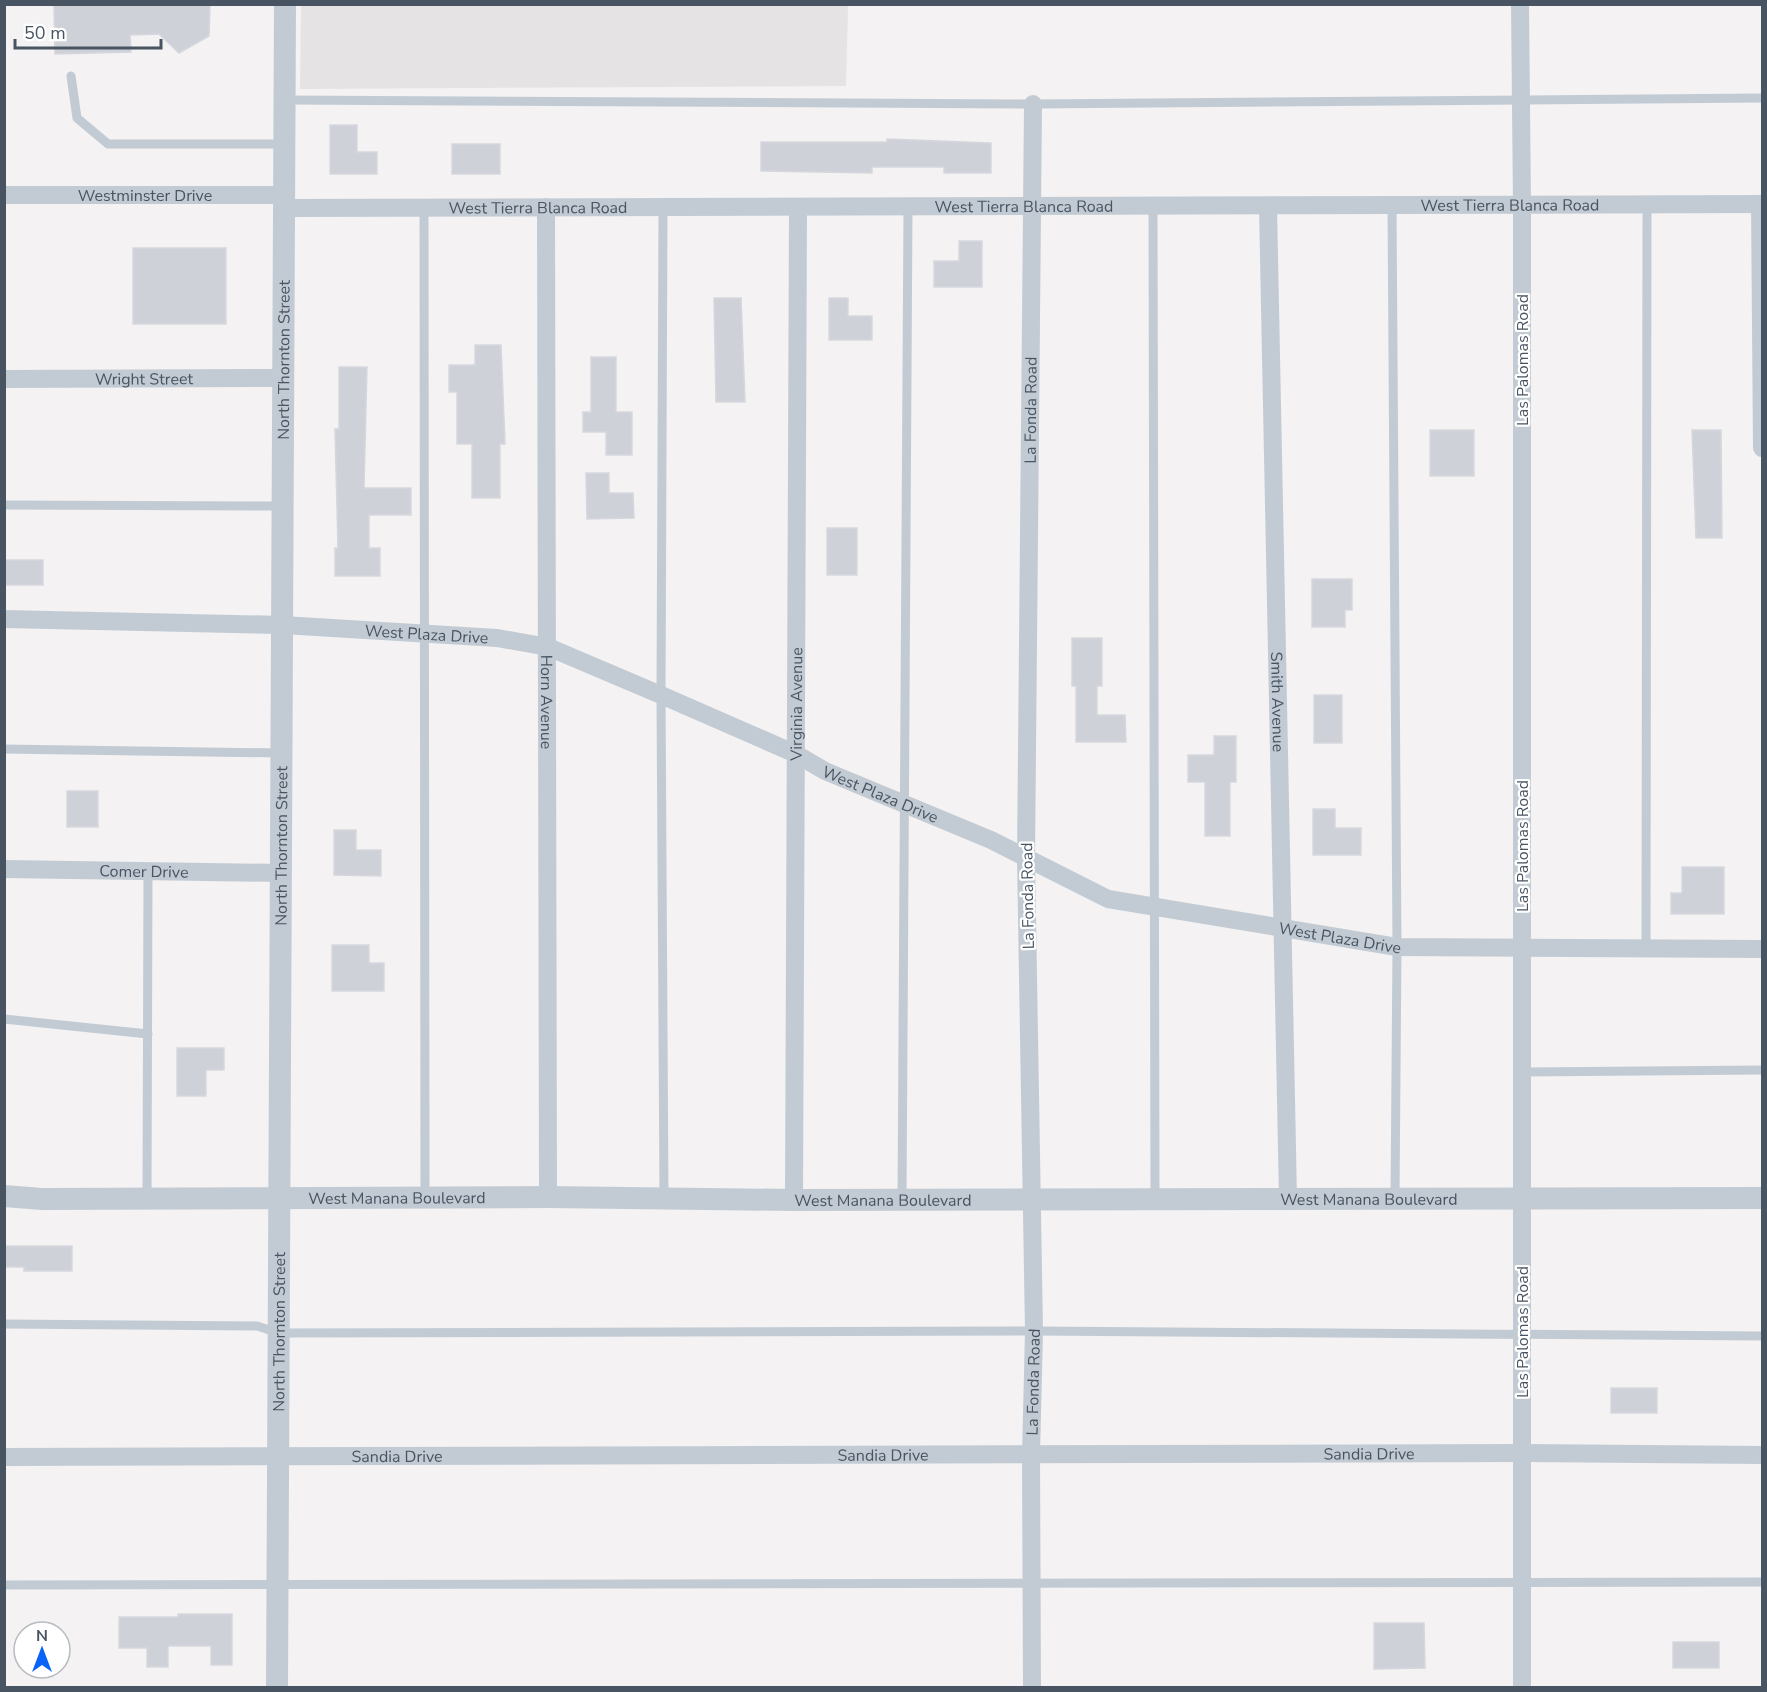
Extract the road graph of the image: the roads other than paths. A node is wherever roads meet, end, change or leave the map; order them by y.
1 (285, 4) edge
2 (1520, 4) edge
3 (71, 76) dead end
4 (1762, 98) edge
5 (1521, 99) junction
6 (285, 100) junction
7 (1033, 104) junction
8 (285, 144) junction
9 (4, 195) edge
10 (285, 202) junction
11 (1761, 204) edge
12 (1647, 205) junction
13 (1392, 206) junction
14 (1522, 206) junction
15 (546, 207) junction
16 (663, 207) junction
17 (798, 207) junction
18 (908, 207) junction
19 (1034, 207) junction
20 (1153, 207) junction
21 (1268, 207) junction
22 (424, 208) junction
23 (284, 378) junction
24 (4, 379) edge
25 (1762, 448) edge
26 (4, 506) edge
27 (284, 506) junction
28 (4, 620) edge
29 (283, 626) junction
30 (422, 634) junction
31 (548, 648) junction
32 (661, 694) junction
33 (4, 749) edge
34 (282, 753) junction
35 (796, 754) junction
36 (905, 804) junction
37 (1026, 858) junction
38 (4, 869) edge
39 (148, 871) junction
40 (281, 873) junction
41 (1156, 907) junction
42 (1282, 928) junction
43 (1397, 947) junction
44 (1522, 950) junction
45 (1646, 950) junction
46 (1762, 950) edge
47 (4, 1018) edge
48 (148, 1034) junction
49 (1762, 1070) edge
50 (1522, 1072) junction
51 (4, 1196) edge
52 (548, 1197) junction
53 (425, 1198) junction
54 (664, 1198) junction
55 (1288, 1198) junction
56 (1395, 1198) junction
57 (1522, 1198) junction
58 (1762, 1198) edge
59 (1032, 1199) junction
60 (1155, 1199) junction
61 (147, 1200) junction
62 (279, 1200) junction
63 (794, 1200) junction
64 (902, 1200) junction
65 (4, 1324) edge
66 (1034, 1332) junction
67 (279, 1333) junction
68 (1522, 1334) junction
69 (1762, 1336) edge
70 (1522, 1453) junction
71 (1031, 1455) junction
72 (1762, 1455) edge
73 (4, 1457) edge
74 (279, 1458) junction
75 (1522, 1582) junction
76 (1762, 1582) edge
77 (1033, 1583) junction
78 (4, 1585) edge
79 (278, 1586) junction
80 (277, 1688) edge
81 (1032, 1688) edge
82 (1522, 1688) edge

1 - 6 street, North Thornton Street
2 - 5 street, Las Palomas Road
3 - 8 lane
4 - 5 lane
5 - 7 lane
5 - 14 street, Las Palomas Road
6 - 7 lane
6 - 8 street, North Thornton Street
7 - 19 street, La Fonda Road
8 - 10 street, North Thornton Street
9 - 10 street, Westminster Drive
10 - 22 street, West Tierra Blanca Road
10 - 23 street, North Thornton Street
11 - 12 street, West Tierra Blanca Road
11 - 25 street
12 - 14 street, West Tierra Blanca Road
12 - 45 lane
13 - 14 street, West Tierra Blanca Road
13 - 21 street, West Tierra Blanca Road
13 - 43 lane
14 - 44 street, Las Palomas Road
15 - 16 street, West Tierra Blanca Road
15 - 22 street, West Tierra Blanca Road
15 - 31 street, Horn Avenue
16 - 17 street, West Tierra Blanca Road
16 - 32 lane
17 - 18 street, West Tierra Blanca Road
17 - 35 street, Virginia Avenue
18 - 19 street, West Tierra Blanca Road
18 - 36 lane
19 - 20 street, West Tierra Blanca Road
19 - 37 street, La Fonda Road
20 - 21 street, West Tierra Blanca Road
20 - 41 lane
21 - 42 street, Smith Avenue
22 - 30 lane
23 - 24 street, Wright Street
23 - 27 street, North Thornton Street
26 - 27 lane
27 - 29 street, North Thornton Street
28 - 29 street, West Plaza Drive
29 - 30 street, West Plaza Drive
29 - 34 street, North Thornton Street
30 - 31 street, West Plaza Drive
30 - 53 lane
31 - 32 street, West Plaza Drive
31 - 52 street, Horn Avenue
32 - 35 street, West Plaza Drive
32 - 54 lane
33 - 34 lane
34 - 40 street, North Thornton Street
35 - 36 street, West Plaza Drive
35 - 63 street, Virginia Avenue
36 - 37 street, West Plaza Drive
36 - 64 lane
37 - 41 street, West Plaza Drive
37 - 59 street, La Fonda Road
38 - 39 street, Comer Drive
39 - 40 street, Comer Drive
39 - 48 lane
40 - 62 street, North Thornton Street
41 - 42 street, West Plaza Drive
41 - 60 lane
42 - 43 street, West Plaza Drive
42 - 55 street, Smith Avenue
43 - 44 street, West Plaza Drive
43 - 56 lane
44 - 45 street, West Plaza Drive
44 - 50 street, Las Palomas Road
45 - 46 street, West Plaza Drive
47 - 48 lane
48 - 61 lane
49 - 50 lane
50 - 57 street, Las Palomas Road
51 - 61 street, West Manana Boulevard
52 - 53 street, West Manana Boulevard
52 - 54 street, West Manana Boulevard
53 - 62 street, West Manana Boulevard
54 - 63 street, West Manana Boulevard
55 - 56 street, West Manana Boulevard
55 - 60 street, West Manana Boulevard
56 - 57 street, West Manana Boulevard
57 - 58 street, West Manana Boulevard
57 - 68 street, Las Palomas Road
59 - 60 street, West Manana Boulevard
59 - 64 street, West Manana Boulevard
59 - 66 street, La Fonda Road
61 - 62 street, West Manana Boulevard
62 - 67 street, North Thornton Street
63 - 64 street, West Manana Boulevard
65 - 67 lane
66 - 67 lane
66 - 68 lane
66 - 71 street, La Fonda Road
67 - 74 street, North Thornton Street
68 - 69 lane
68 - 70 street, Las Palomas Road
70 - 71 street, Sandia Drive
70 - 72 street, Sandia Drive
70 - 75 street, Las Palomas Road
71 - 74 street, Sandia Drive
71 - 77 street, La Fonda Road
73 - 74 street, Sandia Drive
74 - 79 street, North Thornton Street
75 - 76 lane
75 - 77 lane
75 - 82 street, Las Palomas Road
77 - 79 lane
77 - 81 street, La Fonda Road
78 - 79 lane
79 - 80 street, North Thornton Street

